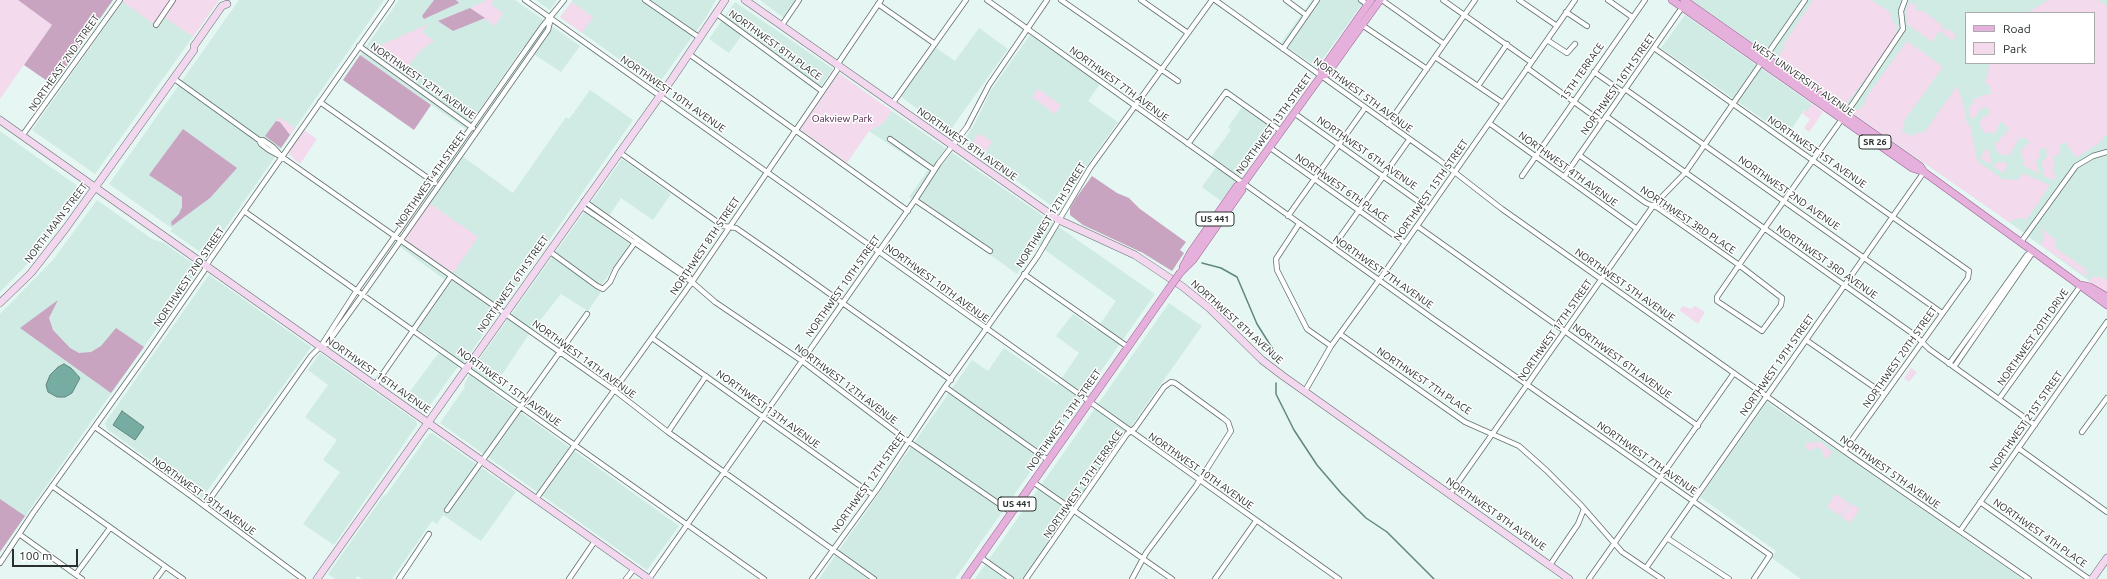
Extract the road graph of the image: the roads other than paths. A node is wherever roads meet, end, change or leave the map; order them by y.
1 (120, 0) edge
2 (173, 0) edge
3 (392, 0) edge
4 (525, 0) edge
5 (564, 0) edge
6 (645, 0) edge
7 (725, 0) edge
8 (745, 0) edge
9 (799, 0) edge
10 (966, 0) edge
11 (987, 0) edge
12 (1047, 0) edge
13 (1061, 0) edge
14 (1141, 0) edge
15 (1212, 0) edge
16 (1215, 0) edge
17 (1286, 0) edge
18 (1316, 0) edge
19 (1361, 0) edge
20 (1381, 0) edge
21 (1443, 0) edge
22 (1475, 0) edge
23 (1519, 0) edge
24 (1575, 0) edge
25 (1608, 0) edge
26 (1645, 0) edge
27 (1672, 0) edge
28 (1805, 0) edge
29 (1905, 0) edge
30 (228, 2) edge
31 (880, 2) edge
32 (1370, 2) edge
33 (1684, 3) edge
34 (1566, 12) junction
35 (716, 14) junction
36 (1306, 15) junction
37 (1464, 15) junction
38 (1632, 17) junction
39 (551, 18) junction
40 (156, 25) dead end
41 (782, 25) junction
42 (1362, 25) junction
43 (1557, 26) junction
44 (1587, 26) dead end
45 (1027, 29) junction
46 (1188, 33) junction
47 (700, 38) junction
48 (1547, 40) junction
49 (935, 44) junction
50 (1444, 44) junction
51 (1507, 44) junction
52 (1575, 44) dead end
53 (359, 46) junction
54 (529, 46) junction
55 (1654, 48) junction
56 (534, 49) junction
57 (1283, 49) junction
58 (689, 54) junction
59 (1435, 57) junction
60 (1764, 60) junction
61 (1531, 62) junction
62 (837, 65) junction
63 (1527, 68) junction
64 (1162, 70) junction
65 (1427, 70) junction
66 (1594, 72) junction
67 (510, 74) junction
68 (1321, 76) junction
69 (515, 77) junction
70 (173, 78) junction
71 (1178, 81) dead end
72 (1478, 86) junction
73 (1624, 91) junction
74 (822, 92) junction
75 (660, 95) junction
76 (1573, 100) junction
77 (320, 102) junction
78 (1503, 103) junction
79 (892, 104) junction
80 (1734, 104) junction
81 (1135, 106) junction
82 (1365, 108) junction
83 (1294, 113) junction
84 (1606, 116) junction
85 (1844, 116) junction
86 (0, 120) edge
87 (1602, 122) junction
88 (1489, 123) junction
89 (1388, 124) junction
90 (472, 127) junction
91 (477, 130) junction
92 (795, 130) junction
93 (1281, 131) junction
94 (22, 136) junction
95 (890, 139) dead end
96 (1409, 140) junction
97 (1188, 144) junction
98 (1339, 144) junction
99 (1704, 145) junction
100 (952, 146) junction
101 (1270, 147) junction
102 (619, 152) junction
103 (2107, 152) edge
104 (1579, 155) junction
105 (282, 156) junction
106 (1536, 156) junction
107 (1813, 160) junction
108 (934, 170) junction
109 (766, 172) junction
110 (1924, 172) junction
111 (1454, 173) junction
112 (1685, 173) junction
113 (1383, 176) junction
114 (1522, 176) dead end
115 (1564, 177) junction
116 (1315, 180) junction
117 (436, 184) junction
118 (1243, 184) junction
119 (95, 188) junction
120 (916, 200) junction
121 (1784, 201) junction
122 (583, 203) junction
123 (1653, 206) junction
124 (1429, 208) junction
125 (244, 211) junction
126 (908, 211) junction
127 (1359, 211) junction
128 (1288, 216) junction
129 (1892, 216) junction
130 (1059, 220) junction
131 (1299, 224) junction
132 (1417, 226) junction
133 (729, 227) junction
134 (1637, 229) junction
135 (1764, 229) junction
136 (397, 238) junction
137 (636, 241) junction
138 (2021, 242) junction
139 (1405, 243) junction
140 (1333, 247) junction
141 (549, 251) junction
142 (990, 251) dead end
143 (2034, 251) junction
144 (878, 252) junction
145 (1864, 257) junction
146 (1739, 265) junction
147 (206, 267) junction
148 (1969, 272) joint
149 (1024, 274) junction
150 (451, 276) junction
151 (1601, 279) junction
152 (1380, 280) junction
153 (692, 282) junction
154 (2081, 285) junction
155 (1844, 286) junction
156 (357, 290) junction
157 (363, 294) junction
158 (2107, 297) edge
159 (0, 303) edge
160 (842, 303) junction
161 (2107, 305) edge
162 (1942, 313) junction
163 (505, 314) junction
164 (587, 314) dead end
165 (2107, 322) edge
166 (986, 329) junction
167 (414, 330) junction
168 (1565, 331) junction
169 (1340, 334) junction
170 (652, 338) junction
171 (1806, 340) junction
172 (1922, 342) junction
173 (321, 346) junction
174 (1331, 346) junction
175 (1128, 347) junction
176 (560, 353) junction
177 (802, 361) junction
178 (1951, 365) junction
179 (466, 368) junction
180 (1734, 374) junction
181 (706, 376) junction
182 (951, 380) junction
183 (1527, 384) junction
184 (375, 386) junction
185 (945, 387) junction
186 (614, 390) junction
187 (1305, 391) junction
188 (1884, 394) junction
189 (1766, 396) junction
190 (2107, 398) edge
191 (1999, 400) junction
192 (1089, 402) junction
193 (521, 406) junction
194 (762, 417) junction
195 (428, 422) junction
196 (2035, 425) junction
197 (1698, 426) junction
198 (95, 427) junction
199 (668, 432) junction
200 (1130, 432) junction
201 (2082, 432) dead end
202 (1493, 433) junction
203 (909, 442) junction
204 (576, 446) junction
205 (2018, 448) junction
206 (1844, 451) junction
207 (482, 460) junction
208 (1048, 460) junction
209 (724, 472) junction
210 (1661, 479) junction
211 (1199, 481) junction
212 (1033, 482) junction
213 (52, 486) junction
214 (1450, 494) junction
215 (873, 495) junction
216 (536, 499) junction
217 (1693, 501) junction
218 (1980, 502) junction
219 (205, 506) junction
220 (1584, 508) junction
221 (447, 510) dead end
222 (1074, 511) junction
223 (1011, 512) junction
224 (2107, 512) edge
225 (1256, 521) junction
226 (687, 525) junction
227 (110, 528) junction
228 (1960, 531) junction
229 (19, 534) junction
230 (429, 534) dead end
231 (1667, 538) junction
232 (595, 541) junction
233 (1614, 545) junction
234 (833, 550) junction
235 (980, 557) junction
236 (1143, 558) junction
237 (2107, 558) edge
238 (0, 564) edge
239 (1550, 565) junction
240 (165, 567) junction
241 (634, 568) junction
242 (1646, 568) junction
243 (76, 574) junction
244 (82, 579) edge
245 (156, 579) edge
246 (182, 579) edge
247 (303, 579) edge
248 (317, 579) edge
249 (399, 579) edge
250 (569, 579) edge
251 (626, 579) edge
252 (649, 579) edge
253 (764, 579) edge
254 (812, 579) edge
255 (874, 579) edge
256 (965, 579) edge
257 (1011, 579) edge
258 (1026, 579) edge
259 (1132, 579) edge
260 (1172, 579) edge
261 (1215, 579) edge
262 (1339, 579) edge
263 (1569, 579) edge
264 (1589, 579) edge
265 (1662, 579) edge
266 (1728, 579) edge
267 (1754, 579) edge
268 (2030, 579) edge
269 (2089, 579) edge
270 (2092, 579) edge

1 - 94 street, NORTHEAST 2ND STREET
2 - 40 street
3 - 53 street, NORTHWEST 2ND STREET
4 - 39 street, NORTHWEST 10TH AVENUE
5 - 39 street, NORTHWEST 4TH STREET
6 - 47 street
7 - 35 street, NORTHWEST 6TH STREET
8 - 41 street, NORTHWEST 8TH AVENUE
9 - 41 street
10 - 49 street
11 - 45 street, NORTHWEST 7TH AVENUE
12 - 45 street, NORTHWEST 10TH STREET
13 - 64 street
14 - 46 street
15 - 46 street, NORTHWEST 12TH STREET
16 - 57 street, NORTHWEST 5TH AVENUE
17 - 36 street
18 - 36 street
19 - 32 street
20 - 42 main road, NORTHWEST 13TH STREET / US 441
20 - 50 street
21 - 37 street
22 - 37 street
23 - 43 street
24 - 34 street, NORTHWEST 15TH STREET
25 - 38 street
26 - 38 street, 15TH TERRACE
27 - 33 main road, WEST UNIVERSITY AVENUE / SR 26
28 - 60 street, NORTHWEST 17TH STREET
29 - 85 street
30 - 70 street, NORTH MAIN STREET
31 - 49 street
31 - 62 street, NORTHWEST 8TH STREET
32 - 68 main road, NORTHWEST 13TH STREET / US 441
33 - 55 street, NORTHWEST 16TH STREET
33 - 60 main road, WEST UNIVERSITY AVENUE / SR 26
34 - 43 street, NORTHWEST 15TH STREET
34 - 44 street
35 - 47 street, NORTHWEST 6TH STREET
35 - 74 street, NORTHWEST 8TH PLACE
36 - 57 street
37 - 50 street
37 - 51 street
38 - 66 street, 15TH TERRACE
39 - 54 street, NORTHWEST 4TH STREET
39 - 56 street, NORTHWEST 4TH STREET
39 - 75 street, NORTHWEST 10TH AVENUE
41 - 62 street, NORTHWEST 8TH AVENUE
42 - 65 street
42 - 68 main road, NORTHWEST 13TH STREET / US 441
43 - 48 street, NORTHWEST 15TH STREET
45 - 81 street, NORTHWEST 7TH AVENUE
45 - 100 street, NORTHWEST 10TH STREET
46 - 64 street, NORTHWEST 12TH STREET
47 - 58 street, NORTHWEST 6TH STREET
48 - 52 street
48 - 61 street, NORTHWEST 15TH STREET
49 - 79 street
50 - 59 street
51 - 61 street
51 - 72 street
53 - 77 street, NORTHWEST 2ND STREET
53 - 90 street, NORTHWEST 12TH AVENUE
54 - 56 street
54 - 67 street, NORTHWEST 4TH STREET
55 - 73 street, NORTHWEST 16TH STREET
55 - 80 street, NORTHWEST 1ST AVENUE
56 - 69 street, NORTHWEST 4TH STREET
57 - 68 street, NORTHWEST 5TH AVENUE
58 - 75 street, NORTHWEST 6TH STREET
58 - 92 street
59 - 65 street
59 - 72 street
60 - 80 street, NORTHWEST 17TH STREET
60 - 85 main road, WEST UNIVERSITY AVENUE / SR 26
61 - 63 street, NORTHWEST 15TH STREET
62 - 74 street, NORTHWEST 8TH STREET
62 - 79 street, NORTHWEST 8TH AVENUE
63 - 76 street
63 - 78 street, NORTHWEST 15TH STREET
64 - 71 street
64 - 81 street, NORTHWEST 12TH STREET
65 - 89 street
66 - 73 street, NORTHWEST 2ND AVENUE
66 - 76 street, 15TH TERRACE
67 - 69 street
67 - 90 street, NORTHWEST 4TH STREET
68 - 82 street, NORTHWEST 5TH AVENUE
68 - 83 main road, NORTHWEST 13TH STREET / US 441
69 - 91 street, NORTHWEST 4TH STREET
70 - 105 street, NORTHWEST 14TH AVENUE
70 - 119 street, NORTH MAIN STREET
72 - 78 street
73 - 84 street, NORTHWEST 16TH STREET
73 - 99 street, NORTHWEST 2ND AVENUE
74 - 92 street, NORTHWEST 8TH STREET
75 - 102 street, NORTHWEST 6TH STREET
75 - 109 street, NORTHWEST 10TH AVENUE
76 - 87 street
76 - 106 street, 15TH TERRACE
77 - 105 street, NORTHWEST 2ND STREET
77 - 117 street
78 - 88 street, NORTHWEST 15TH STREET
79 - 100 street, NORTHWEST 8TH AVENUE
80 - 99 street, NORTHWEST 17TH STREET
80 - 107 street, NORTHWEST 1ST AVENUE
81 - 97 street, NORTHWEST 7TH AVENUE
81 - 130 street, NORTHWEST 12TH STREET
82 - 89 street, NORTHWEST 5TH AVENUE
82 - 98 street
83 - 93 main road, NORTHWEST 13TH STREET / US 441
83 - 98 street, NORTHWEST 6TH AVENUE
84 - 87 street, NORTHWEST 16TH STREET
84 - 112 street, NORTHWEST 3RD AVENUE
85 - 107 street
85 - 110 main road, WEST UNIVERSITY AVENUE / SR 26
86 - 94 street, NORTHWEST 16TH AVENUE
87 - 104 street, NORTHWEST 16TH STREET
88 - 106 street, NORTHWEST 4TH AVENUE
88 - 111 street, NORTHWEST 15TH STREET
89 - 96 street, NORTHWEST 5TH AVENUE
90 - 91 street, NORTHWEST 12TH AVENUE
90 - 117 street, NORTHWEST 4TH STREET
91 - 117 street, NORTHWEST 4TH STREET
92 - 109 street, NORTHWEST 8TH STREET
92 - 126 street
93 - 97 street
93 - 101 main road, NORTHWEST 13TH STREET / US 441
94 - 119 street, NORTHWEST 16TH AVENUE
95 - 108 street
96 - 111 street, NORTHWEST 5TH AVENUE
96 - 113 street
97 - 118 street, NORTHWEST 7TH AVENUE
98 - 113 street, NORTHWEST 6TH AVENUE
98 - 116 street
99 - 112 street, NORTHWEST 17TH STREET
99 - 121 street, NORTHWEST 2ND AVENUE
100 - 108 street, NORTHWEST 10TH STREET
100 - 130 street, NORTHWEST 8TH AVENUE
101 - 116 street, NORTHWEST 6TH PLACE
101 - 118 main road, NORTHWEST 13TH STREET / US 441
102 - 122 street, NORTHWEST 6TH STREET
102 - 133 street
103 - 138 street
104 - 115 street, NORTHWEST 16TH STREET
104 - 123 street, NORTHWEST 3RD PLACE
105 - 125 street, NORTHWEST 2ND STREET
105 - 136 street, NORTHWEST 14TH AVENUE
106 - 114 street, 15TH TERRACE
106 - 115 street, NORTHWEST 4TH AVENUE
107 - 121 street
107 - 129 street, NORTHWEST 1ST AVENUE
108 - 120 street, NORTHWEST 10TH STREET
109 - 133 street, NORTHWEST 8TH STREET
109 - 144 street, NORTHWEST 10TH AVENUE
110 - 129 street, NORTHWEST 19TH STREET
110 - 138 main road, WEST UNIVERSITY AVENUE / SR 26
111 - 124 street, NORTHWEST 15TH STREET
111 - 151 street, NORTHWEST 5TH AVENUE
112 - 123 street, NORTHWEST 17TH STREET
112 - 135 street, NORTHWEST 3RD AVENUE
113 - 124 street, NORTHWEST 6TH AVENUE
113 - 127 street
115 - 134 street, NORTHWEST 4TH AVENUE
116 - 127 street, NORTHWEST 6TH PLACE
116 - 128 street
117 - 136 street, NORTHWEST 4TH STREET
118 - 128 street, NORTHWEST 7TH AVENUE
118 - 175 main road, NORTHWEST 13TH STREET / US 441, bridge
119 - 147 street, NORTHWEST 16TH AVENUE
119 - 159 street, NORTH MAIN STREET
120 - 126 street, NORTHWEST 10TH STREET
120 - 142 street
121 - 135 street
121 - 145 street, NORTHWEST 2ND AVENUE
122 - 137 street, NORTHWEST 12TH AVENUE
122 - 141 street, NORTHWEST 6TH STREET
123 - 134 street, NORTHWEST 17TH STREET
123 - 146 street, NORTHWEST 3RD PLACE
124 - 132 street, NORTHWEST 15TH STREET
125 - 147 street, NORTHWEST 2ND STREET
125 - 156 street, NORTHWEST 15TH AVENUE
126 - 144 street, NORTHWEST 10TH STREET
127 - 139 street, NORTHWEST 6TH PLACE
127 - 140 street
128 - 131 street, NORTHWEST 7TH AVENUE
129 - 145 street, NORTHWEST 19TH STREET
129 - 148 street, NORTHWEST 1ST AVENUE
130 - 149 street, NORTHWEST 12TH STREET
130 - 187 street, NORTHWEST 8TH AVENUE
131 - 140 street, NORTHWEST 7TH AVENUE
131 - 174 street
132 - 139 street, NORTHWEST 15TH STREET
132 - 168 street, NORTHWEST 6TH AVENUE
133 - 153 street, NORTHWEST 8TH STREET
133 - 160 street
134 - 151 street, NORTHWEST 17TH STREET
135 - 146 street
135 - 155 street, NORTHWEST 3RD AVENUE
136 - 150 street, NORTHWEST 14TH AVENUE
136 - 156 street, NORTHWEST 4TH STREET
136 - 157 street, NORTHWEST 4TH STREET
137 - 141 street
137 - 153 street, NORTHWEST 12TH AVENUE
138 - 143 main road, WEST UNIVERSITY AVENUE / SR 26
139 - 152 street, NORTHWEST 15TH STREET
140 - 152 street, NORTHWEST 7TH AVENUE
141 - 163 street, NORTHWEST 6TH STREET
143 - 154 main road, WEST UNIVERSITY AVENUE / SR 26
143 - 178 street
144 - 160 street, NORTHWEST 10TH STREET
144 - 166 street, NORTHWEST 10TH AVENUE
145 - 155 street, NORTHWEST 19TH STREET
145 - 162 street, NORTHWEST 2ND AVENUE
146 - 146 street, NORTHWEST 3RD PLACE
147 - 173 street, NORTHWEST 16TH AVENUE
147 - 198 street, NORTHWEST 2ND STREET
148 - 162 street, NORTHWEST 20TH STREET
149 - 166 street, NORTHWEST 12TH STREET
149 - 175 street
150 - 163 street, NORTHWEST 14TH AVENUE
150 - 167 street
151 - 168 street, NORTHWEST 17TH STREET
151 - 180 street, NORTHWEST 5TH AVENUE
152 - 169 street, NORTHWEST 15TH STREET
152 - 183 street, NORTHWEST 7TH AVENUE
153 - 170 street, NORTHWEST 8TH STREET
153 - 177 street, NORTHWEST 12TH AVENUE
154 - 158 main road, WEST UNIVERSITY AVENUE / SR 26
154 - 161 main road, WEST UNIVERSITY AVENUE / SR 26
154 - 191 street, NORTHWEST 20TH DRIVE
155 - 171 street, NORTHWEST 19TH STREET
155 - 172 street, NORTHWEST 3RD AVENUE
156 - 157 street, NORTHWEST 15TH AVENUE
156 - 173 street, NORTHWEST 4TH STREET
157 - 167 street, NORTHWEST 15TH AVENUE
157 - 173 street, NORTHWEST 4TH STREET
160 - 177 street, NORTHWEST 10TH STREET
160 - 182 street
162 - 172 street, NORTHWEST 20TH STREET
163 - 176 street, NORTHWEST 14TH AVENUE
163 - 179 street, NORTHWEST 6TH STREET
164 - 176 street
165 - 196 street, NORTHWEST 21ST STREET
166 - 182 street, NORTHWEST 12TH STREET
166 - 192 street, NORTHWEST 10TH AVENUE
167 - 179 street, NORTHWEST 15TH AVENUE
167 - 184 street
168 - 183 street, NORTHWEST 17TH STREET
168 - 197 street, NORTHWEST 6TH AVENUE
169 - 174 street, NORTHWEST 15TH STREET
169 - 202 street, NORTHWEST 7TH PLACE
170 - 181 street, NORTHWEST 13TH AVENUE
170 - 186 street, NORTHWEST 8TH STREET
171 - 188 street
171 - 189 street, NORTHWEST 19TH STREET
172 - 178 street, NORTHWEST 3RD AVENUE
172 - 188 street, NORTHWEST 20TH STREET
173 - 184 street, NORTHWEST 16TH AVENUE
173 - 219 street, NORTHWEST 4TH STREET
174 - 187 street, NORTHWEST 15TH STREET
175 - 192 main road, NORTHWEST 13TH STREET / US 441
176 - 186 street, NORTHWEST 14TH AVENUE
176 - 193 street
177 - 194 street, NORTHWEST 10TH STREET
177 - 203 street, NORTHWEST 12TH AVENUE
178 - 191 street, NORTHWEST 3RD AVENUE
179 - 193 street, NORTHWEST 15TH AVENUE
179 - 195 street, NORTHWEST 6TH STREET
180 - 189 street, NORTHWEST 5TH AVENUE
180 - 197 street
181 - 194 street, NORTHWEST 13TH AVENUE
181 - 199 street
182 - 185 street, NORTHWEST 12TH STREET
183 - 202 street, NORTHWEST 17TH STREET
183 - 210 street, NORTHWEST 7TH AVENUE
184 - 195 street, NORTHWEST 16TH AVENUE
185 - 203 street, NORTHWEST 12TH STREET
185 - 208 street
186 - 199 street, NORTHWEST 14TH AVENUE
186 - 204 street, NORTHWEST 8TH STREET
187 - 214 street, NORTHWEST 8TH AVENUE
188 - 206 street, NORTHWEST 20TH STREET
189 - 206 street, NORTHWEST 5TH AVENUE
189 - 217 street, NORTHWEST 19TH STREET
190 - 201 street
191 - 196 street, NORTHWEST 3RD AVENUE
192 - 200 street, NORTHWEST 10TH AVENUE
192 - 208 main road, NORTHWEST 13TH STREET / US 441
193 - 204 street, NORTHWEST 15TH AVENUE
193 - 207 street
194 - 209 street, NORTHWEST 10TH STREET
194 - 215 street, NORTHWEST 13TH AVENUE
195 - 207 street, NORTHWEST 16TH AVENUE
195 - 248 street, NORTHWEST 6TH STREET
196 - 205 street, NORTHWEST 21ST STREET
197 - 210 street
198 - 213 street, NORTHWEST 2ND STREET
198 - 219 street, NORTHWEST 19TH AVENUE
199 - 209 street, NORTHWEST 14TH AVENUE
200 - 211 street, NORTHWEST 10TH AVENUE
200 - 211 street, NORTHWEST 13TH TERRACE
200 - 222 street, NORTHWEST 13TH TERRACE
202 - 214 street, NORTHWEST 17TH STREET
202 - 220 street, NORTHWEST 7TH PLACE
203 - 215 street, NORTHWEST 12TH STREET
203 - 223 street, NORTHWEST 12TH AVENUE
204 - 216 street, NORTHWEST 8TH STREET
204 - 226 street, NORTHWEST 15TH AVENUE
205 - 218 street, NORTHWEST 21ST STREET
205 - 224 street
206 - 228 street, NORTHWEST 5TH AVENUE
207 - 216 street, NORTHWEST 16TH AVENUE
207 - 221 street
208 - 212 main road, NORTHWEST 13TH STREET / US 441
209 - 226 street, NORTHWEST 10TH STREET
209 - 234 street, NORTHWEST 14TH AVENUE
210 - 217 street, NORTHWEST 7TH AVENUE
210 - 233 street
211 - 225 street, NORTHWEST 10TH AVENUE
211 - 236 street
212 - 222 street
212 - 223 main road, NORTHWEST 13TH STREET / US 441
213 - 227 street
213 - 229 street, NORTHWEST 2ND STREET
214 - 239 street, NORTHWEST 8TH AVENUE
215 - 234 street, NORTHWEST 12TH STREET
216 - 232 street, NORTHWEST 16TH AVENUE
217 - 231 street, NORTHWEST 19TH STREET
217 - 267 street, NORTHWEST 7TH AVENUE
218 - 228 street, NORTHWEST 21ST STREET
218 - 269 street, NORTHWEST 4TH PLACE
219 - 247 street, NORTHWEST 19TH AVENUE
220 - 233 street, NORTHWEST 7TH PLACE
220 - 239 street
222 - 236 street
222 - 258 street, NORTHWEST 13TH TERRACE
223 - 235 main road, NORTHWEST 13TH STREET / US 441
225 - 261 street
225 - 262 street, NORTHWEST 10TH AVENUE
226 - 252 street, NORTHWEST 10TH STREET
226 - 253 street, NORTHWEST 15TH AVENUE
227 - 240 street
227 - 243 street
228 - 268 street, NORTHWEST 5TH AVENUE
229 - 238 street, NORTHWEST 2ND STREET
229 - 243 street
230 - 249 street
231 - 242 street, NORTHWEST 19TH STREET
231 - 266 street
232 - 241 street, NORTHWEST 16TH AVENUE
232 - 250 street
233 - 242 street, NORTHWEST 7TH PLACE
233 - 264 street
234 - 254 street, NORTHWEST 12TH STREET
234 - 255 street, NORTHWEST 14TH AVENUE
235 - 256 main road, NORTHWEST 13TH STREET / US 441
235 - 257 street
236 - 259 street
236 - 260 street
237 - 270 street
239 - 263 street, NORTHWEST 8TH AVENUE
240 - 245 street
240 - 246 street
241 - 251 street
241 - 252 street, NORTHWEST 16TH AVENUE
242 - 265 street, NORTHWEST 7TH PLACE
243 - 244 street

